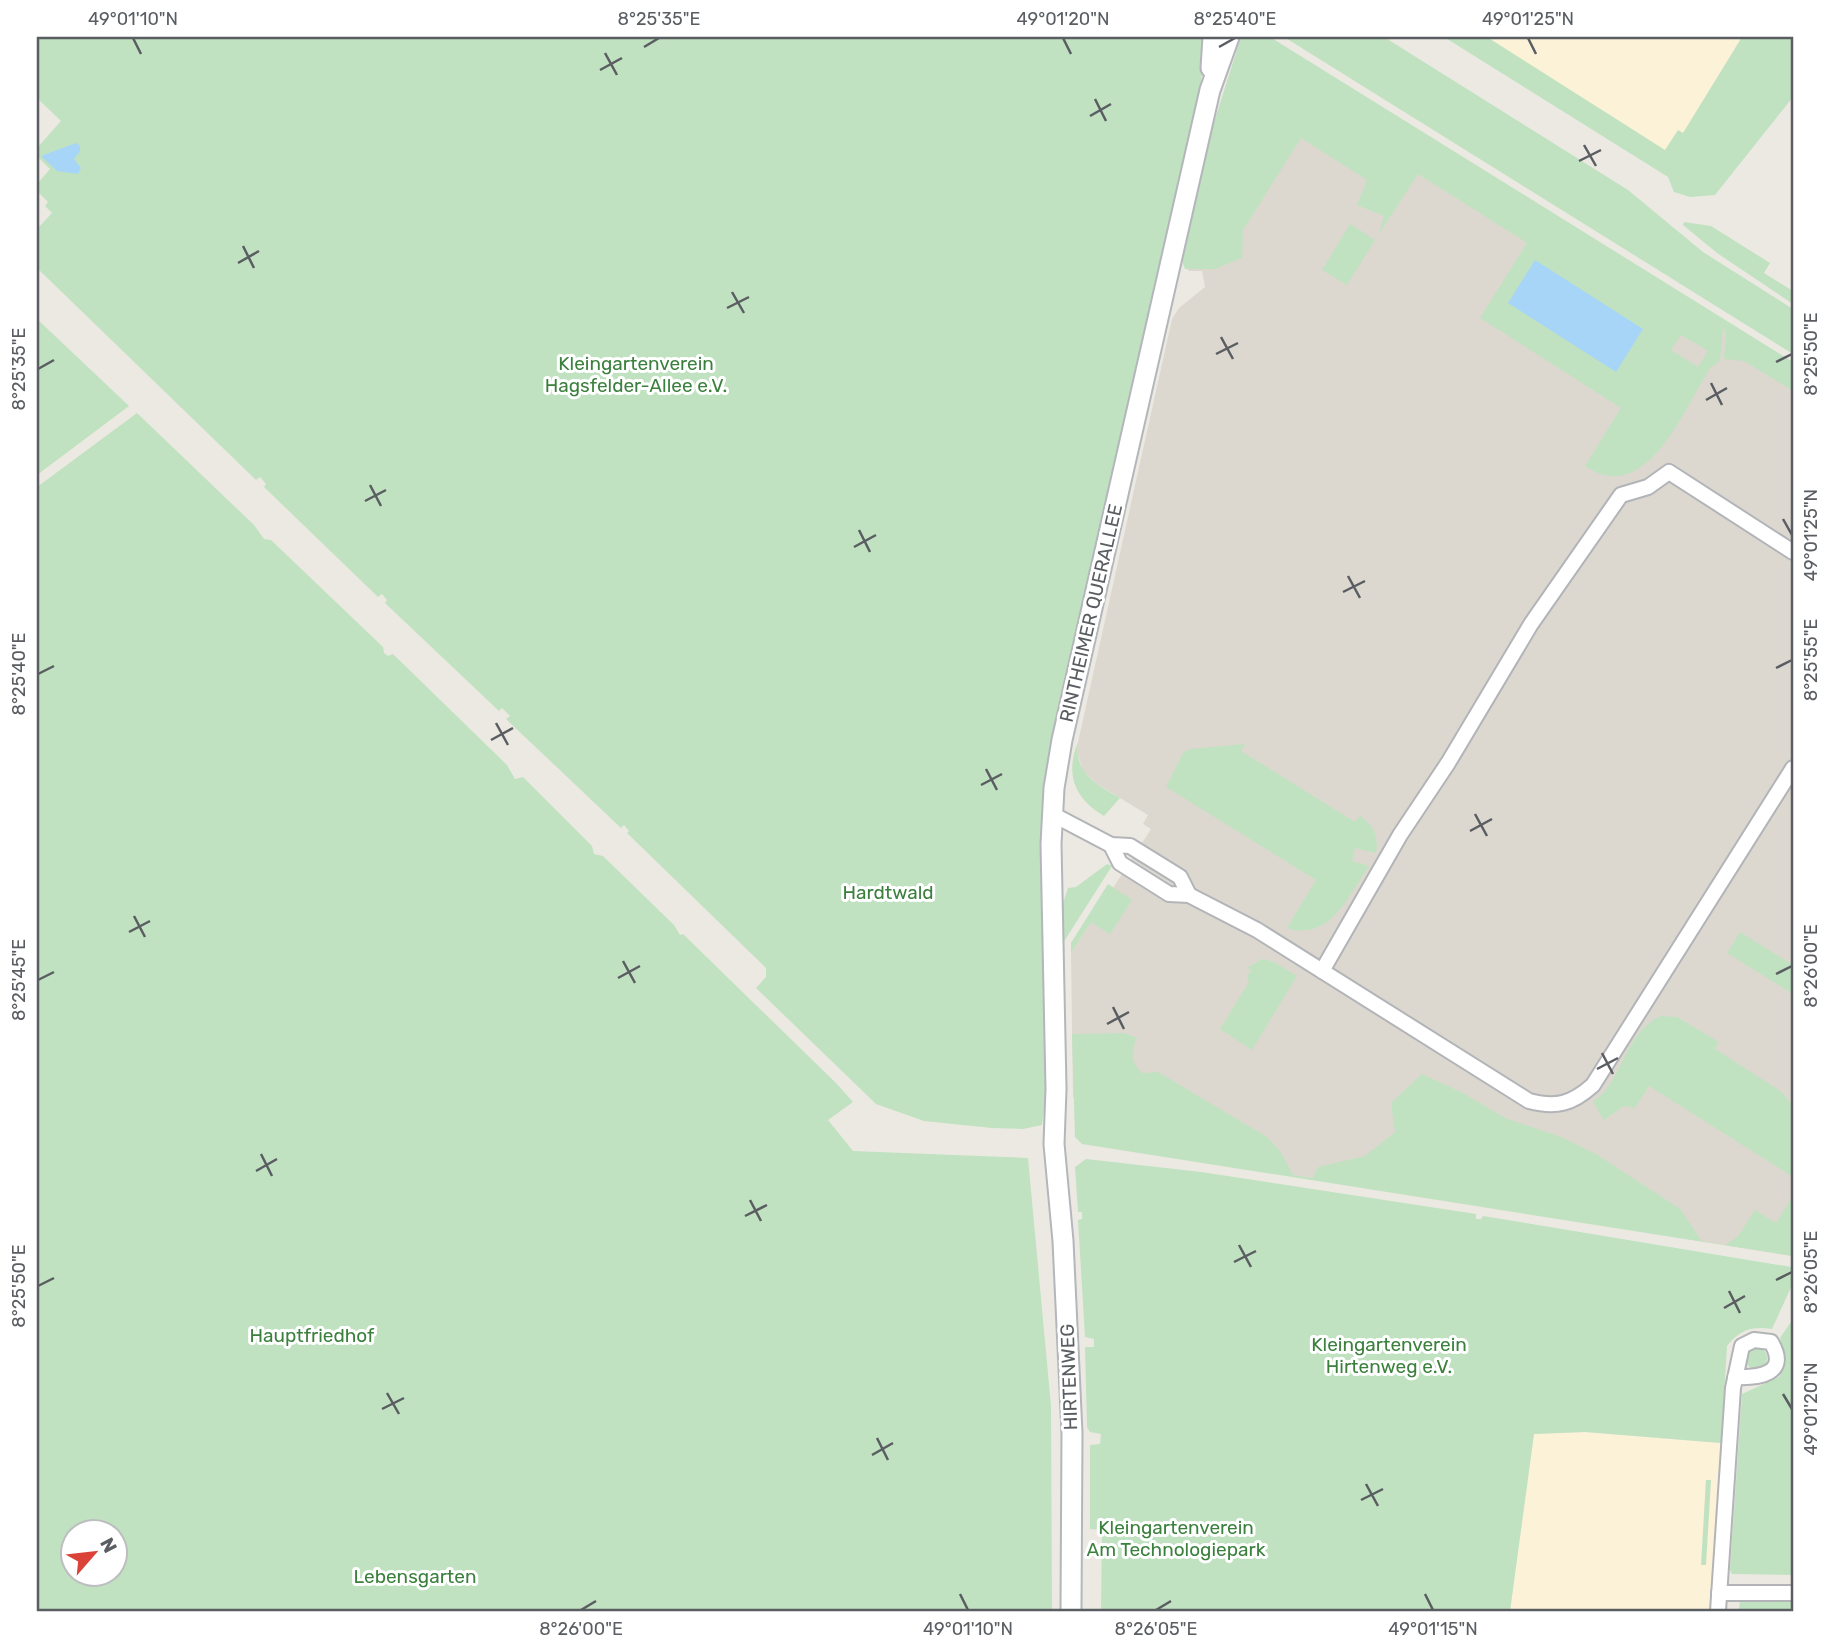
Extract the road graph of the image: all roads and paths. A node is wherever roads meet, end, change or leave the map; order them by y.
1 (1213, 37) edge
2 (1229, 37) edge
3 (1210, 90) junction
4 (1793, 552) edge
5 (1793, 768) edge
6 (1052, 814) junction
7 (1322, 971) junction
8 (1054, 1144) joint
9 (1735, 1377) dead end
10 (1719, 1593) junction
11 (1793, 1593) edge
12 (1071, 1611) edge
13 (1718, 1611) edge

1 - 3 street, RINTHEIMER QUERALLEE
2 - 3 street, RINTHEIMER QUERALLEE
3 - 6 street, RINTHEIMER QUERALLEE
4 - 7 street
5 - 7 street
6 - 7 street
6 - 8 street, RINTHEIMER QUERALLEE
8 - 12 street, HIRTENWEG
9 - 10 street
10 - 11 street
10 - 13 street

